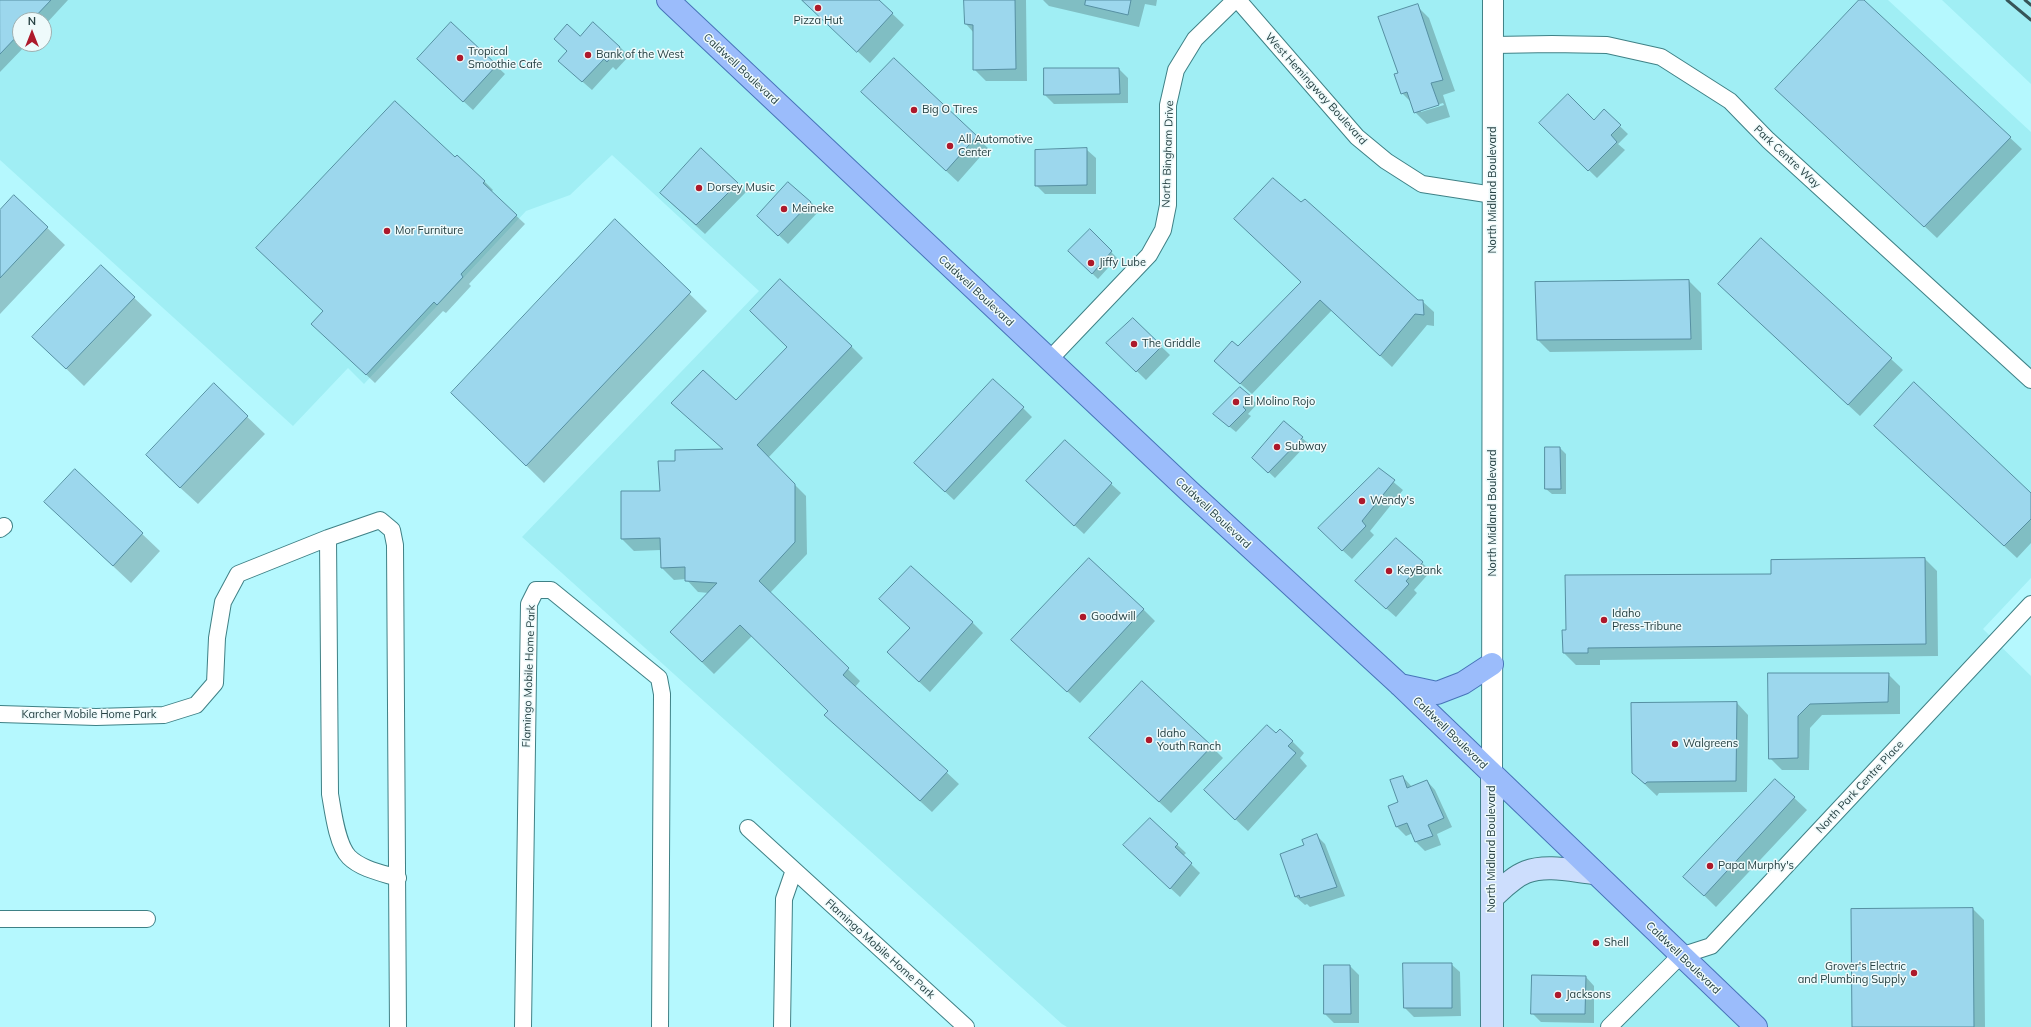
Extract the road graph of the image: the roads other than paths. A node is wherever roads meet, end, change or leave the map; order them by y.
1 (668, 0) edge
2 (1237, 0) edge
3 (1493, 0) edge
4 (1494, 45) junction
5 (1493, 195) junction
6 (1049, 360) junction
7 (2031, 380) edge
8 (328, 538) junction
9 (2031, 604) edge
10 (1492, 664) junction
11 (1400, 685) junction
12 (0, 714) edge
13 (1492, 774) junction
14 (748, 828) dead end
15 (794, 870) junction
16 (1594, 873) junction
17 (398, 878) junction
18 (1492, 898) junction
19 (147, 918) dead end
20 (0, 919) edge
21 (1680, 956) junction
22 (398, 1027) edge
23 (523, 1027) edge
24 (660, 1027) edge
25 (782, 1027) edge
26 (966, 1027) edge
27 (1492, 1027) edge
28 (1609, 1027) edge
29 (1756, 1027) edge

1 - 6 main road, Caldwell Boulevard
2 - 5 street, West Hemingway Boulevard
2 - 6 street, North Bingham Drive
3 - 4 street, North Midland Boulevard
4 - 5 street, North Midland Boulevard
4 - 7 street, Park Centre Way
5 - 10 street, North Midland Boulevard
6 - 11 main road, Caldwell Boulevard
8 - 12 street, Karcher Mobile Home Park
8 - 17 street
8 - 17 street
9 - 21 street, North Park Centre Place
10 - 11 main road
10 - 13 street, North Midland Boulevard
11 - 13 main road, Caldwell Boulevard
13 - 16 main road, Caldwell Boulevard
13 - 18 main road, North Midland Boulevard
14 - 15 street, Flamingo Mobile Home Park
15 - 25 street
15 - 26 street, Flamingo Mobile Home Park
16 - 18 main road
16 - 21 main road, Caldwell Boulevard
17 - 22 street
18 - 27 main road, North Midland Boulevard
19 - 20 street
21 - 28 street
21 - 29 main road, Caldwell Boulevard
23 - 24 street, Flamingo Mobile Home Park

